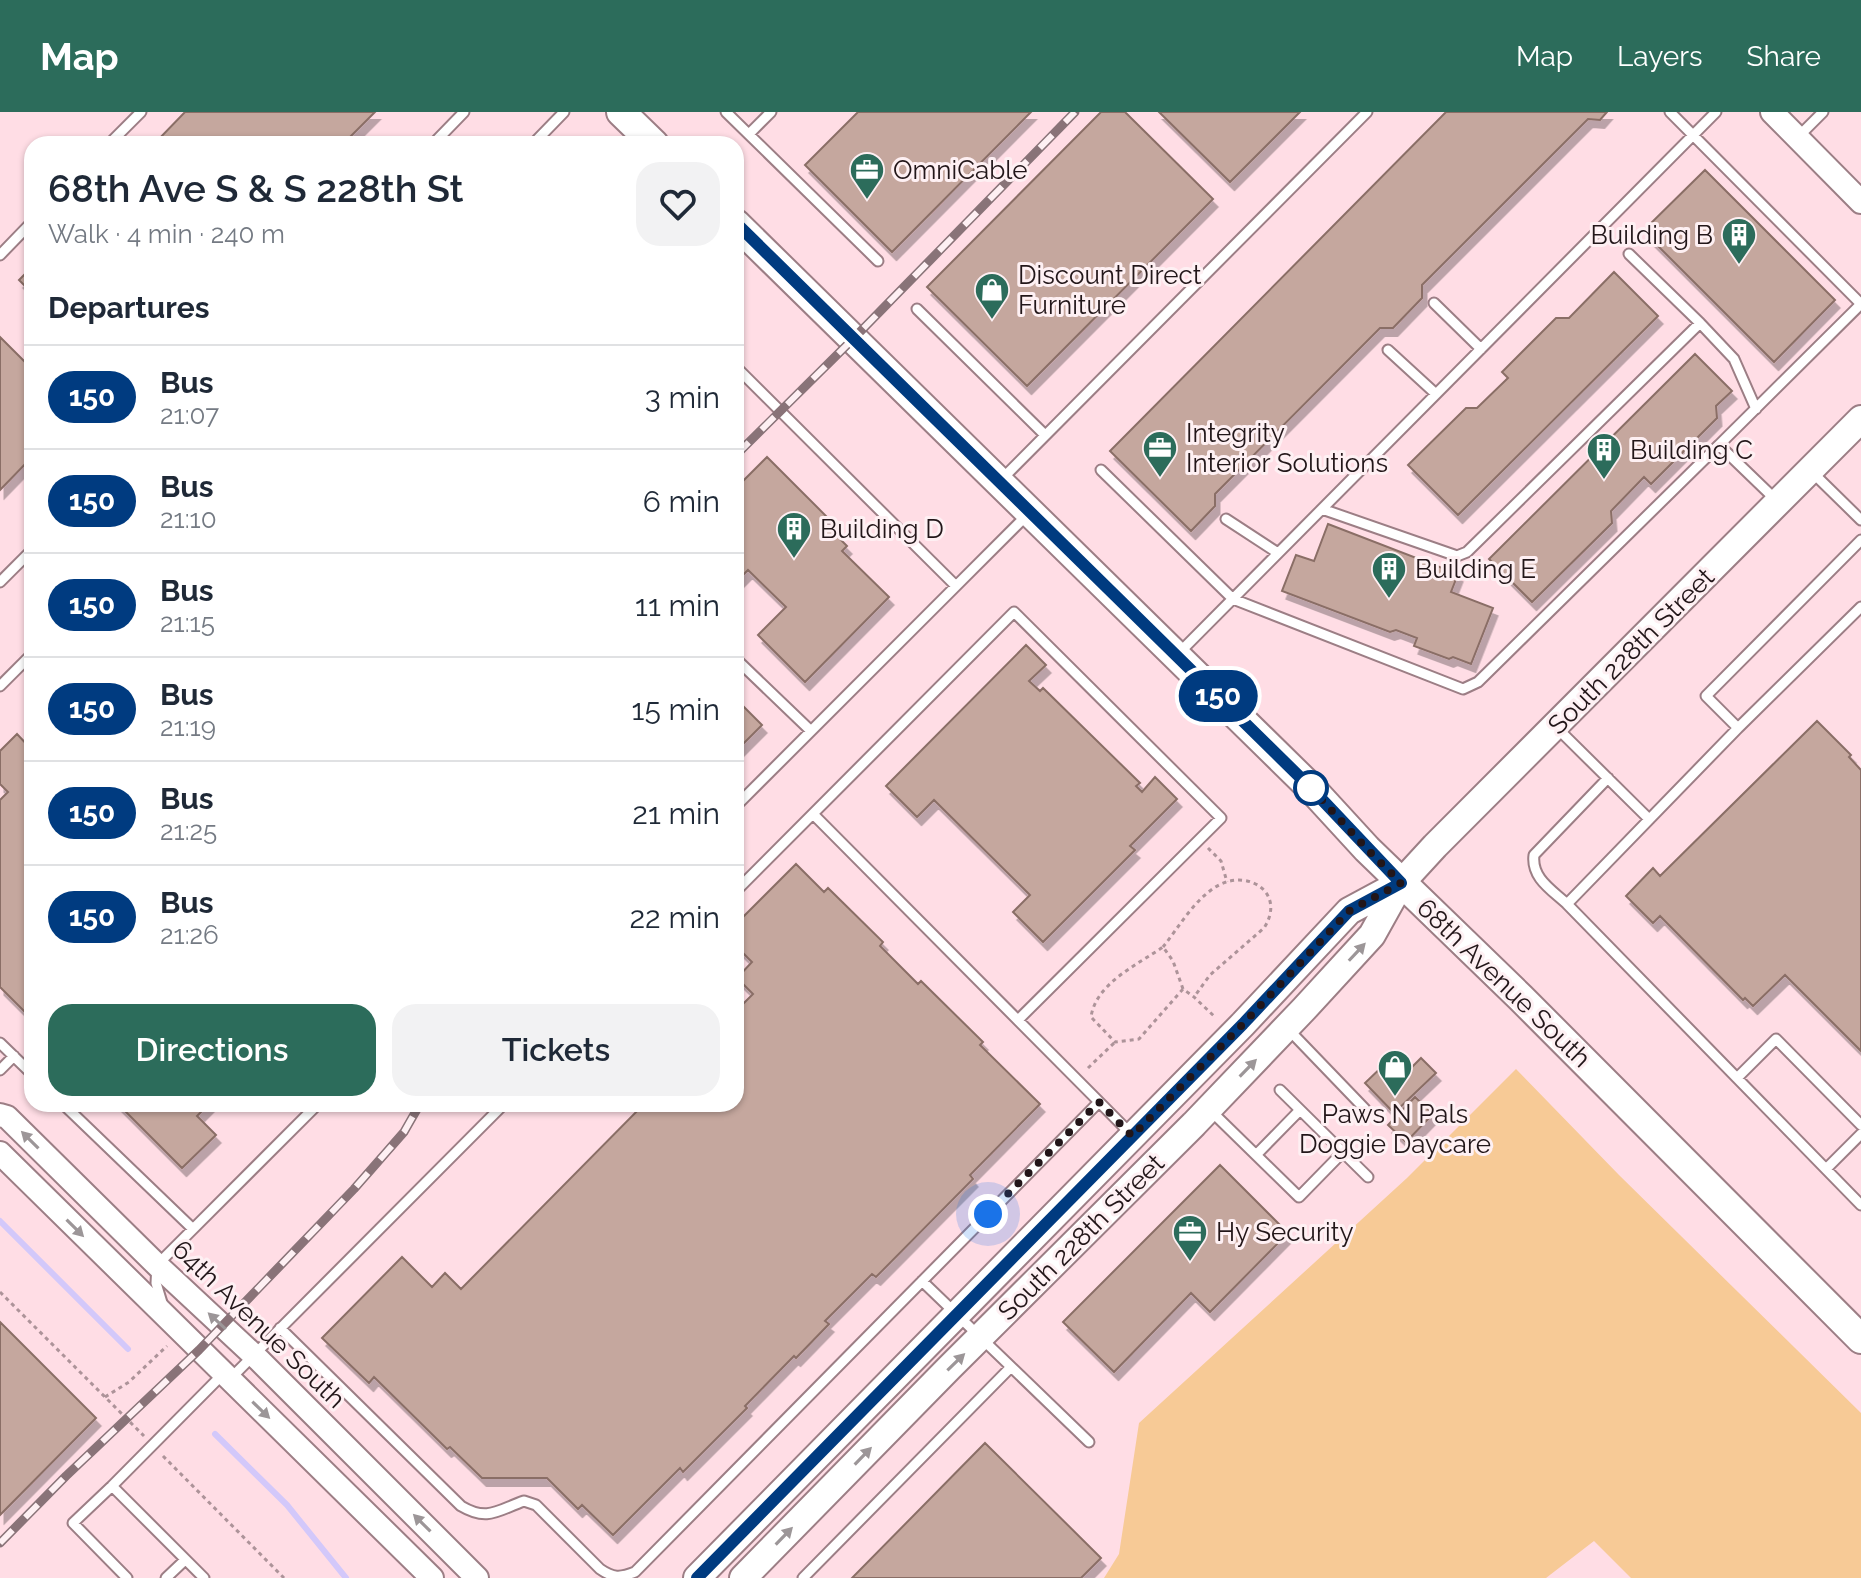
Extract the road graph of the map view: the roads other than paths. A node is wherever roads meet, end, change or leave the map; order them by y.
1 (141, 112) edge
2 (464, 112) edge
3 (564, 112) edge
4 (621, 112) edge
5 (726, 112) edge
6 (771, 112) edge
7 (1367, 112) edge
8 (1670, 112) edge
9 (1716, 112) edge
10 (1772, 112) edge
11 (1823, 112) edge
12 (749, 134) junction
13 (1693, 135) junction
14 (117, 136) edge
15 (441, 136) edge
16 (541, 136) edge
17 (646, 136) edge
18 (1798, 137) junction
19 (1861, 202) edge
20 (24, 230) edge
21 (744, 232) edge
22 (1629, 254) dead end
23 (0, 255) edge
24 (878, 261) dead end
25 (1434, 303) dead end
26 (1861, 304) edge
27 (917, 309) dead end
28 (1700, 323) junction
29 (1481, 349) junction
30 (1388, 350) dead end
31 (744, 375) edge
32 (1436, 394) junction
33 (1756, 409) junction
34 (1861, 419) edge
35 (1045, 435) junction
36 (1719, 445) junction
37 (1101, 470) dead end
38 (1810, 470) junction
39 (999, 481) junction
40 (1778, 503) junction
41 (1322, 509) junction
42 (1030, 512) junction
43 (1226, 519) dead end
44 (1861, 520) edge
45 (1861, 540) edge
46 (1278, 553) junction
47 (24, 558) edge
48 (0, 582) edge
49 (956, 586) junction
50 (1233, 599) junction
51 (1861, 607) edge
52 (1176, 656) junction
53 (24, 662) edge
54 (744, 667) edge
55 (0, 686) edge
56 (1556, 727) junction
57 (1738, 728) junction
58 (811, 731) junction
59 (1608, 778) junction
60 (744, 798) edge
61 (813, 814) junction
62 (1649, 819) junction
63 (744, 883) edge
64 (1401, 883) junction
65 (1567, 904) junction
66 (1018, 1020) junction
67 (1287, 1028) junction
68 (0, 1043) edge
69 (14, 1056) junction
70 (24, 1066) edge
71 (0, 1070) edge
72 (1737, 1078) junction
73 (1280, 1090) dead end
74 (1099, 1102) junction
75 (1209, 1108) junction
76 (1365, 1109) dead end
77 (1300, 1110) junction
78 (71, 1112) edge
79 (310, 1112) edge
80 (496, 1112) edge
81 (0, 1115) edge
82 (1861, 1125) edge
83 (1861, 1134) edge
84 (1132, 1136) junction
85 (1343, 1152) junction
86 (0, 1153) edge
87 (1256, 1155) junction
88 (1826, 1169) junction
89 (1368, 1177) dead end
90 (1861, 1205) edge
91 (193, 1229) junction
92 (157, 1265) junction
93 (922, 1281) junction
94 (957, 1315) junction
95 (177, 1328) junction
96 (280, 1328) junction
97 (981, 1338) junction
98 (1861, 1339) edge
99 (254, 1355) junction
100 (1011, 1367) junction
101 (226, 1377) junction
102 (1089, 1442) dead end
103 (112, 1486) junction
104 (185, 1560) junction
105 (127, 1578) edge
106 (166, 1578) edge
107 (204, 1578) edge
108 (432, 1578) edge
109 (477, 1578) edge
110 (697, 1578) edge
111 (743, 1578) edge
112 (803, 1578) edge

1 - 14 lane
2 - 15 lane
3 - 16 lane
4 - 17 main road
5 - 12 lane
6 - 12 lane
7 - 35 lane
8 - 13 lane
9 - 13 lane
10 - 18 street
11 - 18 lane
12 - 24 lane
13 - 26 lane
13 - 29 lane
18 - 19 street
20 - 23 lane
21 - 39 main road, 68th Avenue South
22 - 28 lane
25 - 29 lane
26 - 33 lane
27 - 35 lane
28 - 33 lane
28 - 41 lane
29 - 32 lane
30 - 32 lane
31 - 49 lane
32 - 41 lane
33 - 36 lane
34 - 38 main road, South 228th Street
35 - 39 lane
36 - 40 lane
36 - 50 lane
37 - 50 lane
38 - 40 main road, South 228th Street
38 - 44 lane
39 - 42 main road, 68th Avenue South
40 - 56 main road, South 228th Street
41 - 46 lane
42 - 49 lane
42 - 52 main road, 68th Avenue South
43 - 46 lane
45 - 57 lane
46 - 50 lane
47 - 48 lane
49 - 58 lane
50 - 52 lane
51 - 57 lane
52 - 64 main road, 68th Avenue South
53 - 55 lane
54 - 58 lane
56 - 59 lane
56 - 64 main road, South 228th Street
57 - 62 lane
58 - 60 lane
59 - 62 lane
59 - 65 lane
61 - 63 lane
61 - 66 lane
61 - 66 lane
62 - 65 lane
67 -> 64 main road, South 228th Street
64 - 84 main road, South 228th Street
64 - 98 main road, 68th Avenue South
65 - 72 lane
66 - 74 lane
75 -> 67 main road, South 228th Street
67 - 76 lane
68 - 69 lane
69 - 70 lane
69 - 71 lane
72 - 82 lane
72 - 88 lane
73 - 77 lane
74 - 84 lane
74 - 93 lane
75 - 87 lane
75 - 97 main road, South 228th Street
77 - 85 lane
77 - 87 lane
78 - 91 lane
79 - 91 lane
80 - 96 lane
92 -> 81 street, 64th Avenue South
83 - 88 lane
84 - 94 main road, South 228th Street
85 - 87 lane
85 - 89 lane
86 -> 95 street
88 - 90 lane
91 - 92 lane
92 - 95 lane
99 -> 92 street, 64th Avenue South
93 - 94 lane
93 - 96 lane
94 - 97 lane
94 - 110 main road, South 228th Street
95 - 101 street
96 - 99 lane
97 - 100 lane
111 -> 97 main road, South 228th Street
99 - 101 lane
109 -> 99 street, 64th Avenue South
100 - 102 lane
100 - 112 lane
101 - 103 lane
101 -> 108 street
103 - 104 lane
103 - 105 lane
104 - 106 lane
104 - 107 lane

